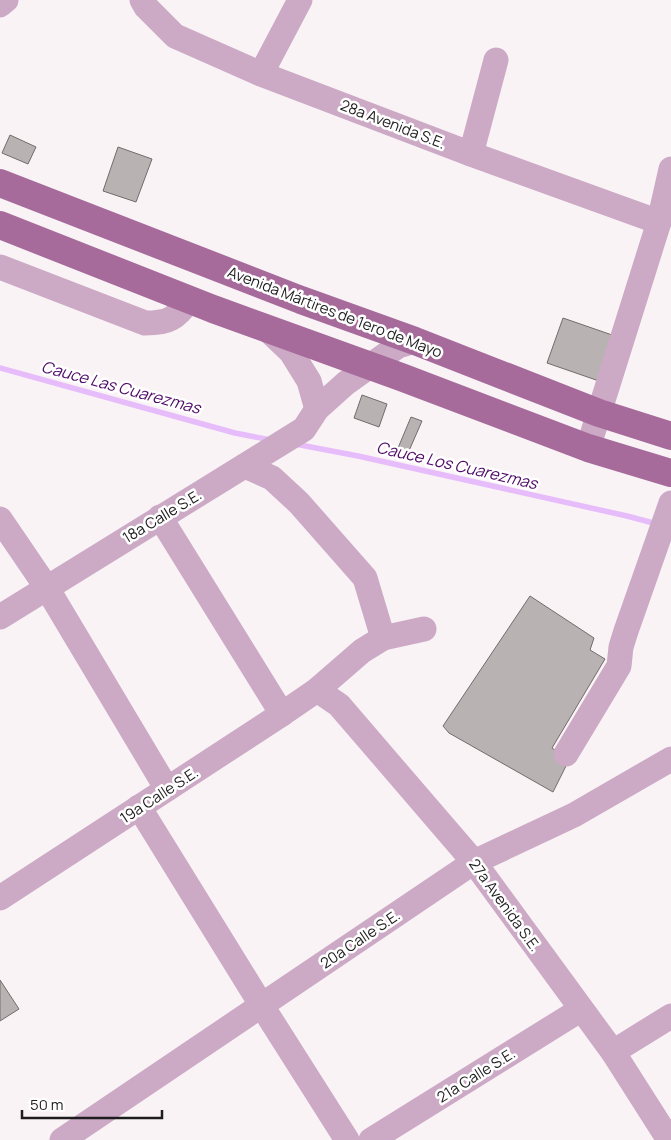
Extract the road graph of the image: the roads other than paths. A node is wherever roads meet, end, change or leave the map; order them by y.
1 (6, 0) edge
2 (142, 0) edge
3 (300, 0) edge
4 (0, 6) edge
5 (496, 60) dead end
6 (261, 74) junction
7 (471, 154) junction
8 (671, 169) edge
9 (0, 183) edge
10 (659, 222) junction
11 (0, 225) edge
12 (0, 267) edge
13 (190, 300) junction
14 (268, 330) junction
15 (415, 341) junction
16 (369, 366) junction
17 (317, 409) junction
18 (599, 413) junction
19 (671, 436) edge
20 (588, 448) junction
21 (251, 462) junction
22 (671, 473) edge
23 (671, 503) edge
24 (160, 517) junction
25 (0, 519) edge
26 (47, 588) junction
27 (0, 617) edge
28 (424, 629) dead end
29 (383, 638) junction
30 (317, 690) junction
31 (282, 714) junction
32 (566, 754) dead end
33 (671, 759) edge
34 (167, 789) junction
35 (139, 807) junction
36 (474, 862) junction
37 (0, 898) edge
38 (262, 1006) junction
39 (580, 1010) junction
40 (671, 1016) edge
41 (612, 1052) junction
42 (667, 1139) edge
43 (62, 1140) edge
44 (348, 1140) edge
45 (371, 1140) edge

1 - 4 street
2 - 6 street, 28a Avenida S.E.
3 - 6 street
5 - 7 street
6 - 7 street, 28a Avenida S.E.
7 - 10 street, 28a Avenida S.E.
8 - 10 street
9 - 15 main road, Avenida Mártires de 1ero de Mayo
10 - 18 street
11 - 13 main road
12 - 13 street
13 - 14 main road
14 - 16 main road
14 - 17 street
15 - 16 street, 18a Calle S.E.
15 - 18 main road, Avenida Mártires de 1ero de Mayo
16 - 17 street, 18a Calle S.E.
16 - 20 main road
17 - 21 street, 18a Calle S.E.
18 - 19 main road, Avenida Mártires de 1ero de Mayo
18 - 20 street
20 - 22 main road
21 - 24 street, 18a Calle S.E.
21 - 29 street
23 - 32 street
24 - 26 street, 18a Calle S.E.
24 - 31 street
25 - 26 street
26 - 27 street, 18a Calle S.E.
26 - 34 street
28 - 29 street, 19a Calle S.E.
29 - 30 street, 19a Calle S.E.
30 - 31 street, 19a Calle S.E.
30 - 36 street, 27a Avenida S.E.
31 - 34 street, 19a Calle S.E.
33 - 36 street, 20a Calle S.E.
34 - 35 street, 19a Calle S.E.
35 - 37 street, 19a Calle S.E.
35 - 38 street
36 - 38 street, 20a Calle S.E.
36 - 39 street, 27a Avenida S.E.
38 - 43 street, 20a Calle S.E.
38 - 44 street
39 - 41 street, 27a Avenida S.E.
39 - 45 street, 21a Calle S.E.
40 - 41 street
41 - 42 street, 27a Avenida S.E.

